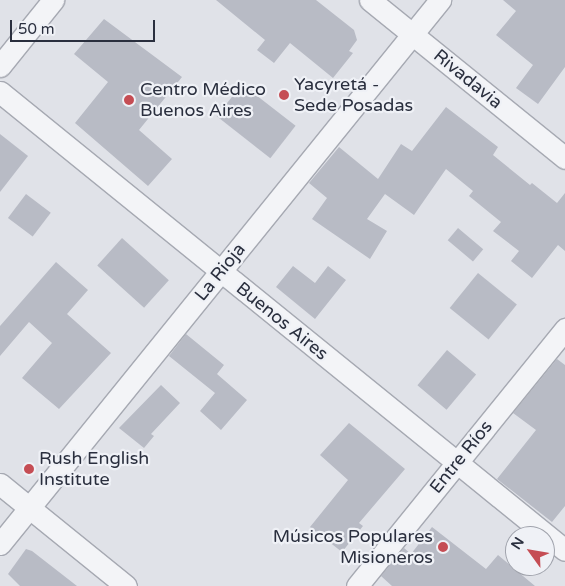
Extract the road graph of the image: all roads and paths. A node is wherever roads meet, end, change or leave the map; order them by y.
1 (53, 0) edge
2 (370, 0) edge
3 (440, 0) edge
4 (412, 34) junction
5 (0, 66) edge
6 (0, 92) edge
7 (565, 158) edge
8 (221, 271) junction
9 (565, 329) edge
10 (457, 462) junction
11 (0, 484) edge
12 (30, 508) junction
13 (0, 544) edge
14 (565, 550) edge
15 (126, 586) edge
16 (357, 586) edge

1 - 5 street
2 - 4 street, Rivadavia
3 - 4 street, La Rioja
4 - 7 street, Rivadavia
4 - 8 street, La Rioja
6 - 8 street, Buenos Aires
8 - 10 street, Buenos Aires
8 - 12 street, La Rioja
9 - 10 street, Entre Ríos
10 - 14 street, Buenos Aires
10 - 16 street, Entre Ríos
11 - 12 street
12 - 13 street, La Rioja
12 - 15 street

